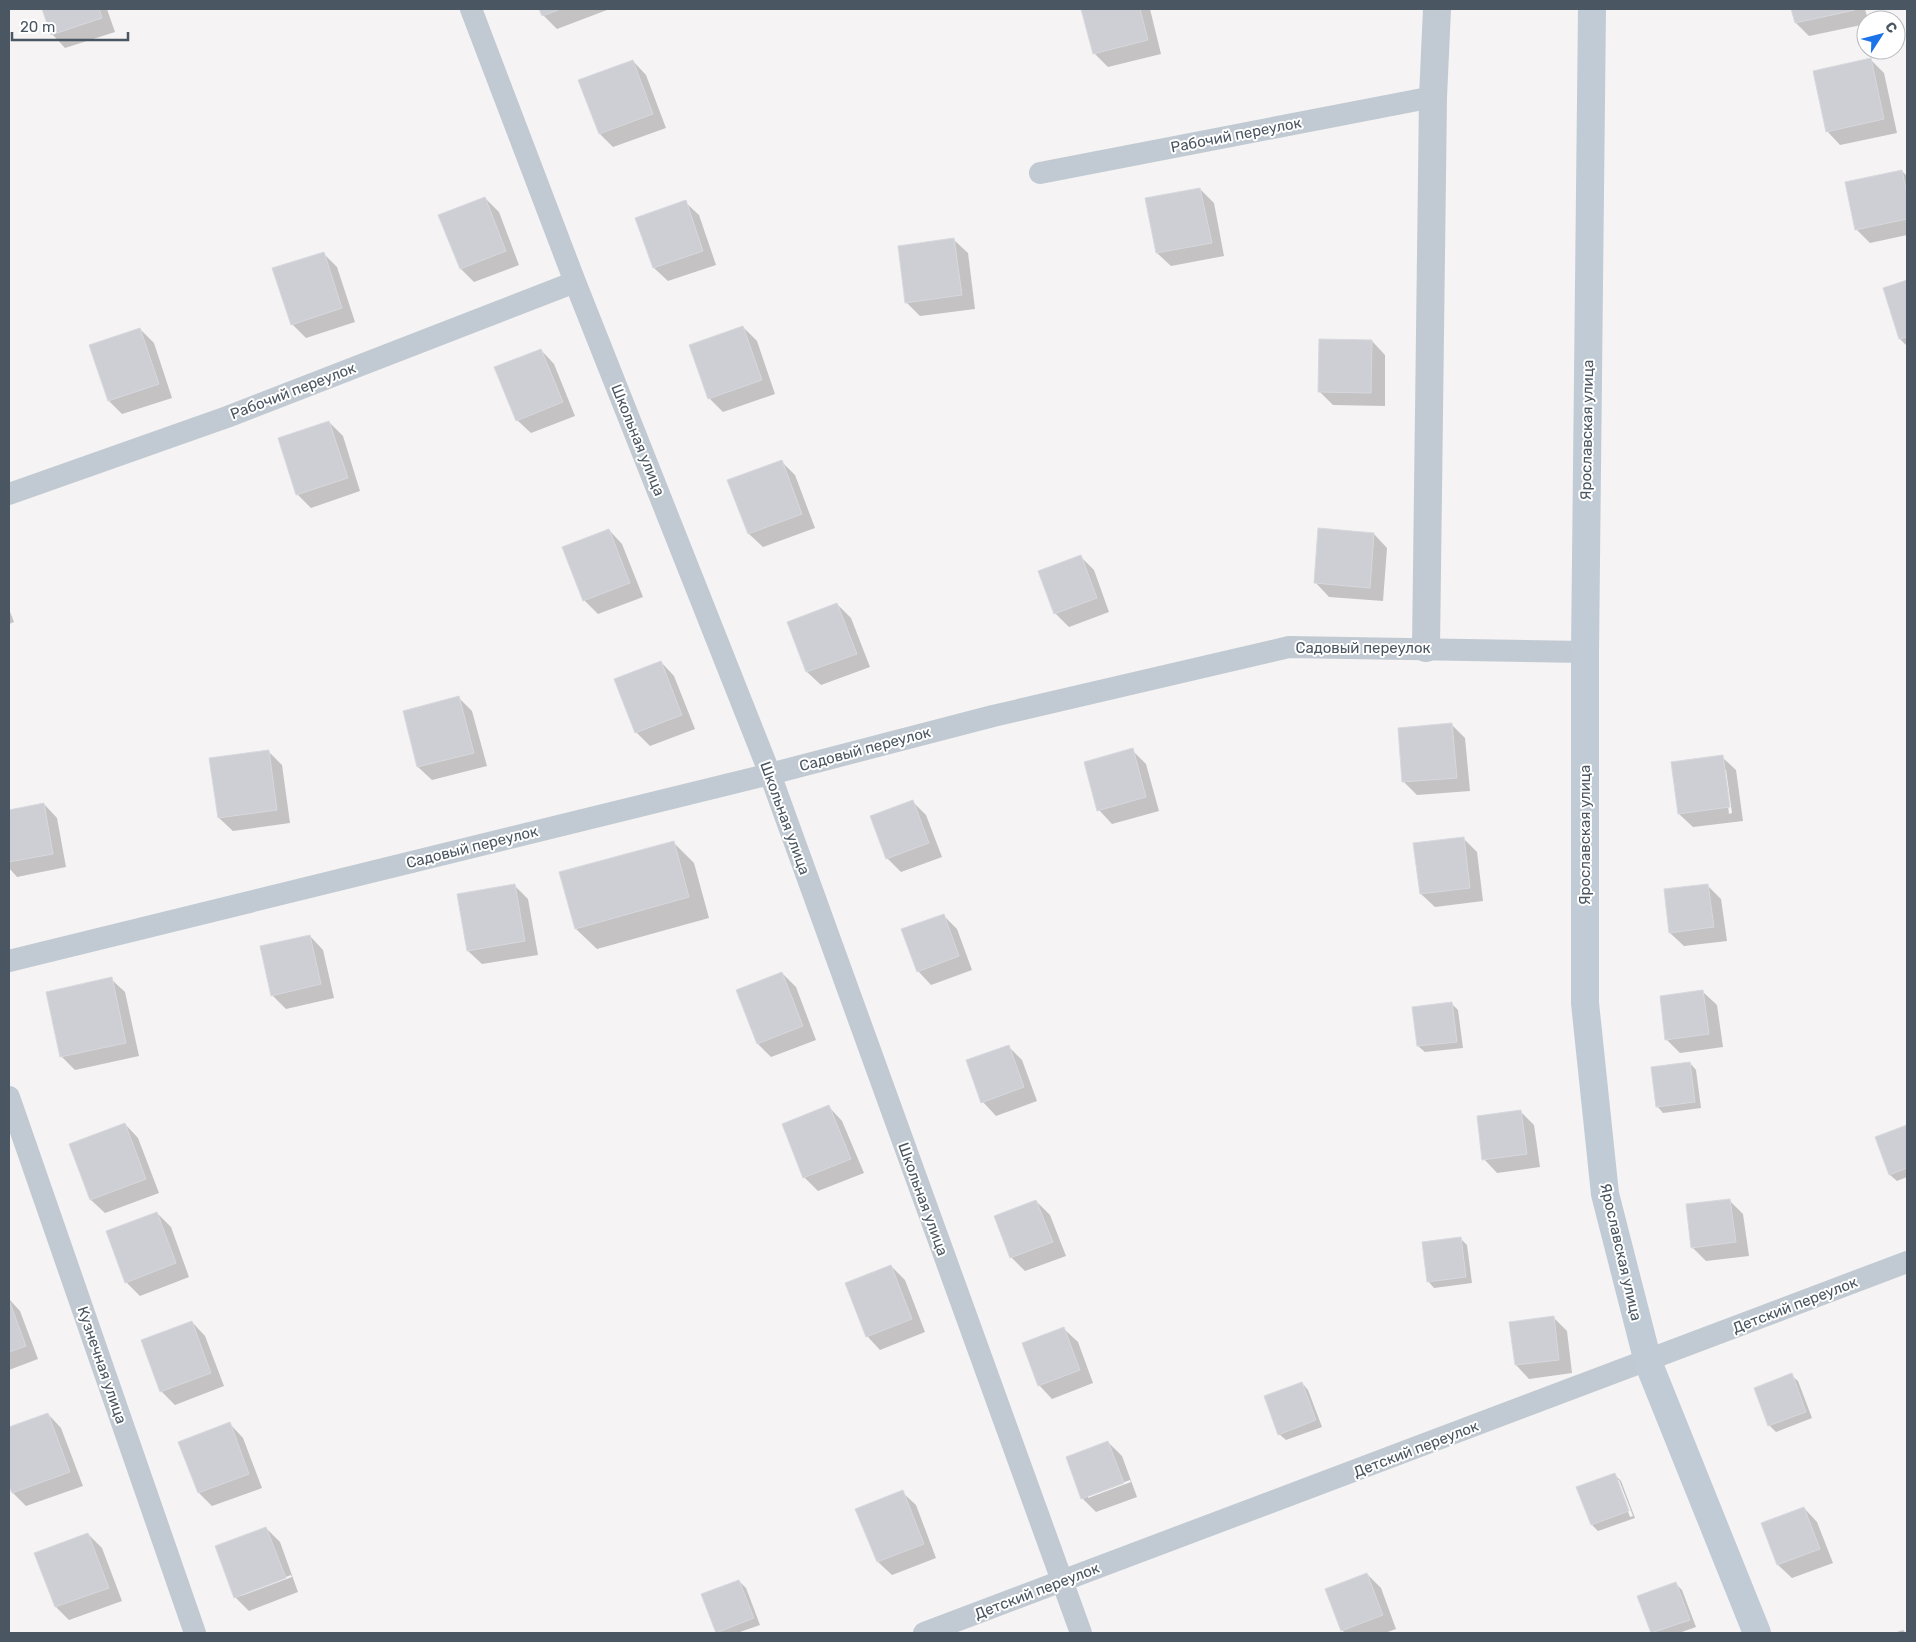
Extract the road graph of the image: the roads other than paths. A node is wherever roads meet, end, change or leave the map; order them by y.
1 (471, 9) edge
2 (1437, 9) edge
3 (1592, 9) edge
4 (1433, 97) junction
5 (1040, 173) dead end
6 (575, 282) junction
7 (9, 494) edge
8 (1426, 648) junction
9 (1585, 652) junction
10 (770, 774) junction
11 (9, 961) edge
12 (9, 1097) edge
13 (1907, 1262) edge
14 (1648, 1362) junction
15 (1061, 1582) junction
16 (195, 1633) edge
17 (924, 1633) edge
18 (1081, 1633) edge
19 (1757, 1633) edge

1 - 6 lane, Школьная улица
2 - 4 street
3 - 9 main road, Ярославская улица
4 - 5 lane, Рабочий переулок
4 - 8 street
6 - 7 lane, Рабочий переулок
6 - 10 lane, Школьная улица
8 - 9 lane, Садовый переулок
8 - 10 lane, Садовый переулок
9 - 14 main road, Ярославская улица
10 - 11 lane, Садовый переулок
10 - 15 lane, Школьная улица
12 - 16 lane, Кузнечная улица
13 - 14 lane, Детский переулок
14 - 15 lane, Детский переулок
14 - 19 main road, Ярославская улица
15 - 17 lane, Детский переулок
15 - 18 lane, Школьная улица

